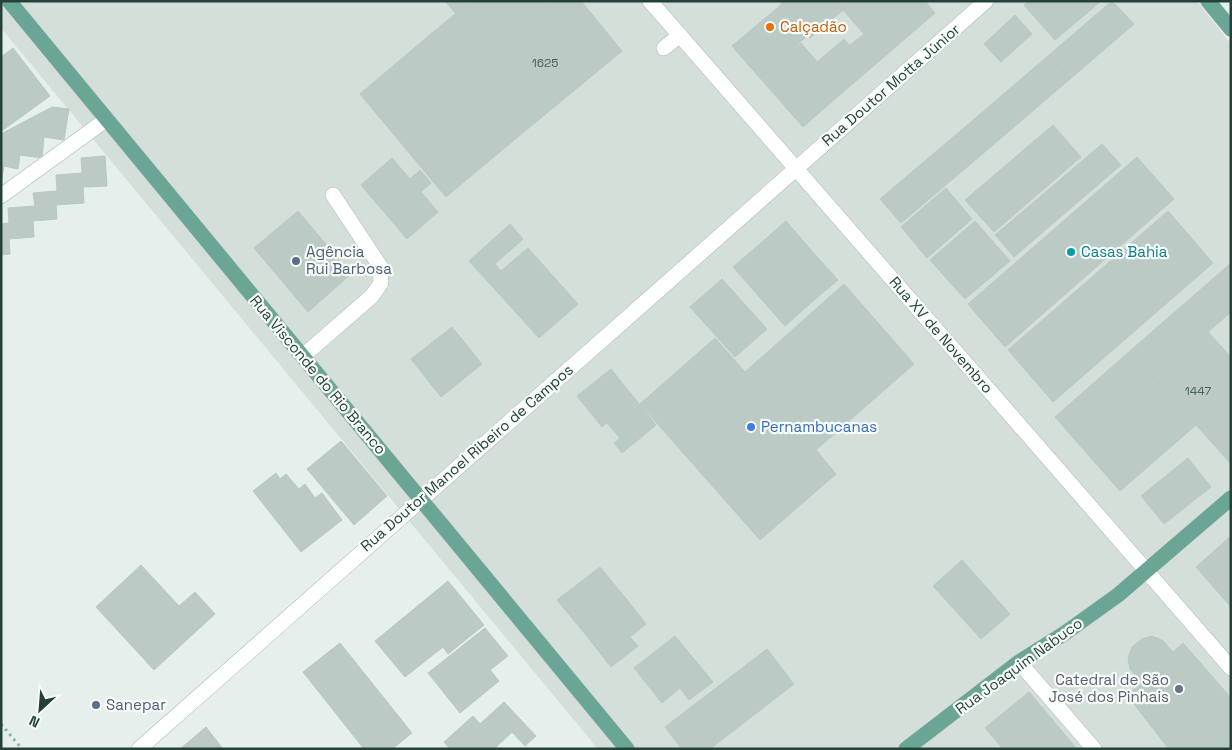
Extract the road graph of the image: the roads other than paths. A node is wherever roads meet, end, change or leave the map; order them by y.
1 (9, 1) edge
2 (650, 1) edge
3 (986, 1) edge
4 (1208, 1) edge
5 (1231, 29) edge
6 (680, 35) junction
7 (664, 48) dead end
8 (107, 119) junction
9 (796, 168) junction
10 (333, 194) dead end
11 (1, 196) edge
12 (303, 356) junction
13 (1231, 498) edge
14 (421, 499) junction
15 (1146, 571) junction
16 (1019, 662) junction
17 (1231, 668) edge
18 (139, 749) edge
19 (627, 749) edge
20 (906, 749) edge
21 (1094, 749) edge

1 - 8 main road, Rua Visconde do Rio Branco
2 - 6 street, Rua XV de Novembro
3 - 9 street, Rua Doutor Motta Júnior
4 - 5 main road
6 - 7 street
6 - 9 street, Rua XV de Novembro
8 - 11 street
8 - 12 main road, Rua Visconde do Rio Branco
9 - 14 street, Rua Doutor Manoel Ribeiro de Campos
9 - 15 street, Rua XV de Novembro
10 - 12 street
12 - 14 main road, Rua Visconde do Rio Branco
13 - 15 main road, Rua Joaquim Nabuco
14 - 18 street, Rua Doutor Manoel Ribeiro de Campos
14 - 19 main road, Rua Visconde do Rio Branco
15 - 16 main road, Rua Joaquim Nabuco
15 - 17 street, Rua XV de Novembro
16 - 20 main road, Rua Joaquim Nabuco
16 - 21 street

